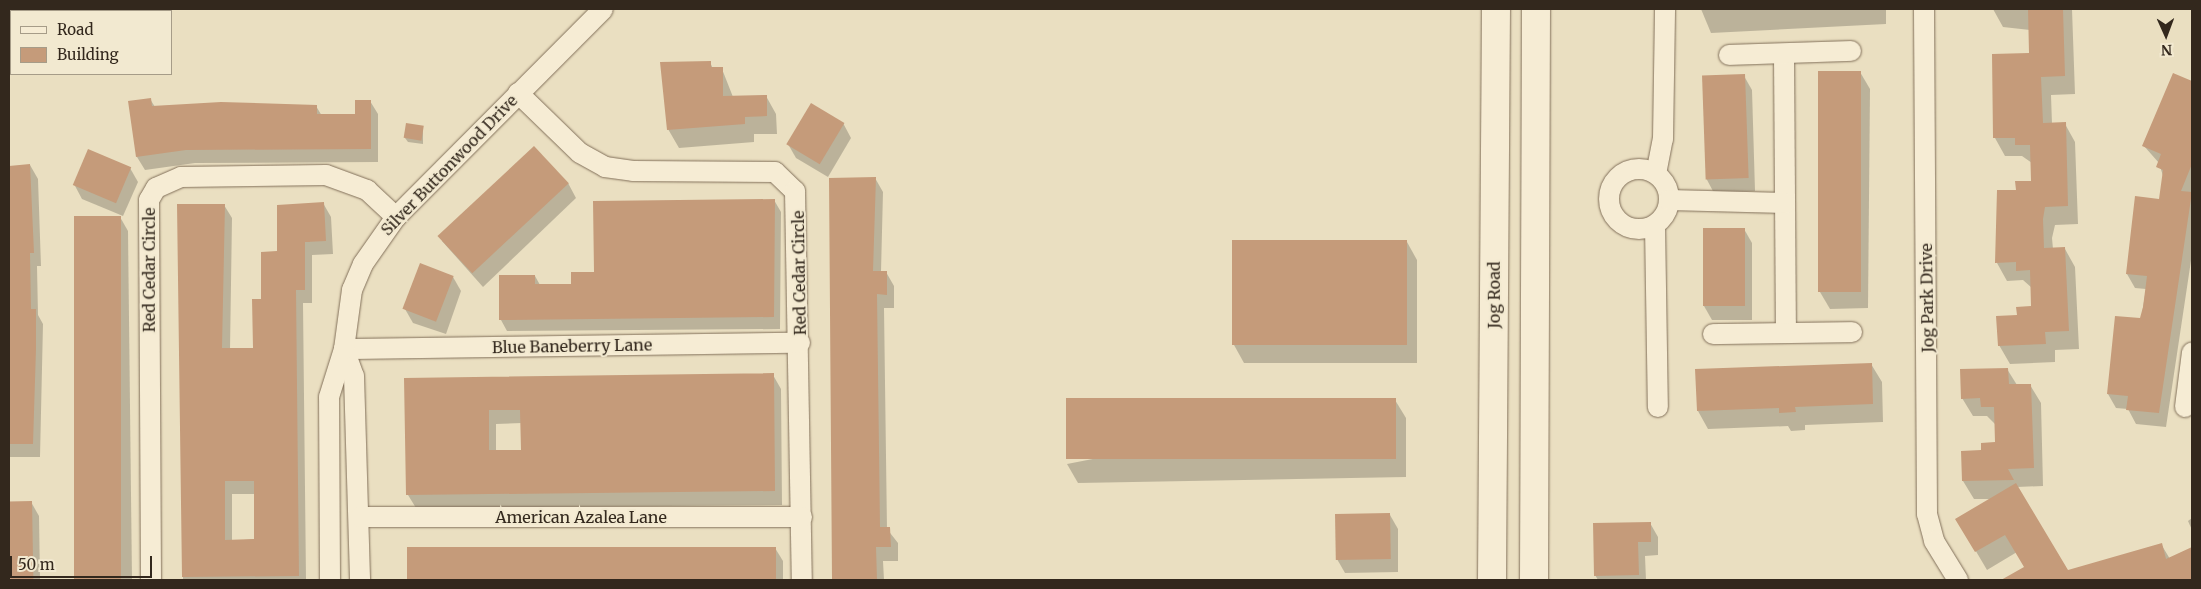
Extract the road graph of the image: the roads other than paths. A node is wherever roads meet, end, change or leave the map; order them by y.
1 (603, 9) edge
2 (1496, 9) edge
3 (1536, 9) edge
4 (1665, 9) edge
5 (1924, 9) edge
6 (1851, 51) dead end
7 (1784, 54) junction
8 (1729, 55) dead end
9 (518, 93) junction
10 (1656, 174) junction
11 (1669, 200) junction
12 (1785, 202) junction
13 (396, 217) junction
14 (1655, 225) junction
15 (1786, 331) junction
16 (1852, 332) dead end
17 (1713, 334) dead end
18 (800, 343) junction
19 (344, 349) junction
20 (2192, 352) edge
21 (1658, 407) dead end
22 (2185, 407) dead end
23 (360, 517) junction
24 (802, 517) junction
25 (151, 580) edge
26 (330, 580) edge
27 (360, 580) edge
28 (802, 580) edge
29 (1492, 580) edge
30 (1534, 580) edge
31 (1958, 580) edge

1 - 9 street, Silver Buttonwood Drive
2 - 29 main road, Jog Road
3 - 30 main road
4 - 10 street
5 - 31 street, Jog Park Drive
6 - 7 street
7 - 8 street
7 - 12 street
9 - 13 street, Silver Buttonwood Drive
9 - 18 street, Red Cedar Circle
10 - 11 street
10 - 14 street
11 - 12 street
11 - 14 street
12 - 15 street
13 - 19 street, Silver Buttonwood Drive
13 - 25 street, Red Cedar Circle
14 - 21 street
15 - 16 street
15 - 17 street
18 - 19 street, Blue Baneberry Lane
18 - 24 street, Red Cedar Circle
19 - 23 street
19 - 26 street, Silver Buttonwood Drive
20 - 22 street
23 - 24 street, American Azalea Lane
23 - 27 street
24 - 28 street, Red Cedar Circle

